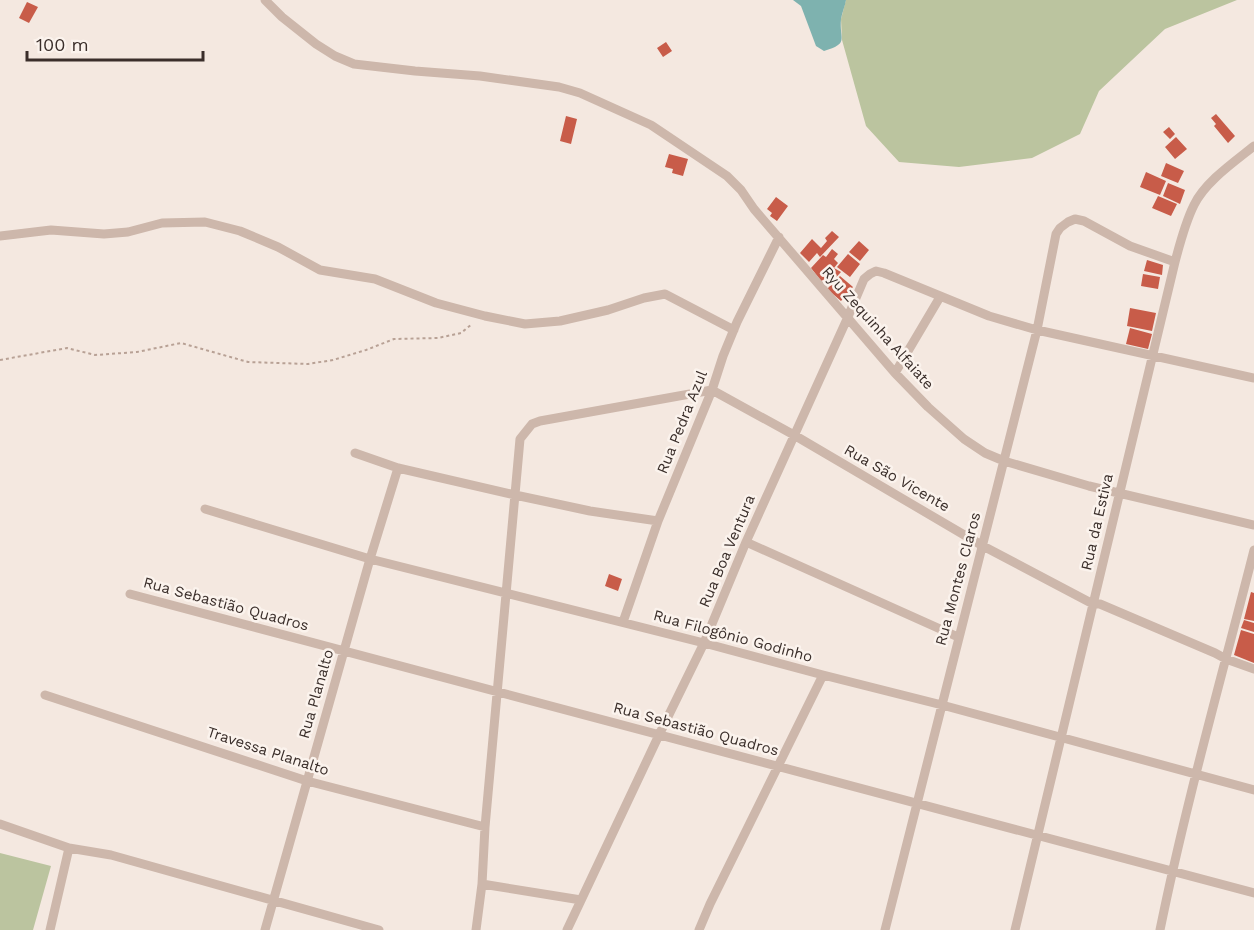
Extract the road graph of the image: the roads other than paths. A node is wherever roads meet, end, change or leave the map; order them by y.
1 (265, 0) edge
2 (1254, 146) edge
3 (0, 236) edge
4 (778, 237) junction
5 (1175, 262) junction
6 (940, 297) junction
7 (847, 320) junction
8 (734, 330) junction
9 (1037, 330) junction
10 (1153, 355) junction
11 (895, 373) junction
12 (1254, 378) edge
13 (712, 390) junction
14 (794, 435) junction
15 (355, 453) dead end
16 (1004, 461) junction
17 (398, 468) junction
18 (1119, 493) junction
19 (515, 495) junction
20 (205, 509) dead end
21 (658, 521) junction
22 (1254, 525) edge
23 (746, 542) junction
24 (983, 546) junction
25 (1254, 549) edge
26 (370, 560) junction
27 (507, 593) junction
28 (130, 594) dead end
29 (1093, 604) junction
30 (623, 622) junction
31 (958, 637) junction
32 (704, 643) junction
33 (344, 651) junction
34 (1226, 659) junction
35 (1254, 669) edge
36 (823, 675) junction
37 (498, 692) junction
38 (45, 694) dead end
39 (942, 705) junction
40 (659, 735) junction
41 (1060, 738) junction
42 (778, 766) junction
43 (1195, 774) junction
44 (307, 781) junction
45 (1254, 790) edge
46 (917, 803) junction
47 (0, 824) edge
48 (485, 827) junction
49 (1037, 835) junction
50 (69, 848) junction
51 (1172, 871) junction
52 (482, 884) junction
53 (1254, 893) edge
54 (581, 900) junction
55 (274, 901) junction
56 (50, 930) edge
57 (265, 930) edge
58 (378, 930) edge
59 (476, 930) edge
60 (567, 930) edge
61 (699, 930) edge
62 (885, 930) edge
63 (1015, 930) edge
64 (1160, 930) edge

1 - 4 street, Ryu Zequinha Alfaiate
2 - 5 street, Rua da Estiva
3 - 8 street
4 - 7 street, Ryu Zequinha Alfaiate
4 - 8 street, Rua Pedra Azul
5 - 9 street, Rua Montes Claros
5 - 10 street, Rua da Estiva
6 - 7 street, Rua Boa Ventura
6 - 9 street
6 - 11 street
7 - 11 street, Ryu Zequinha Alfaiate
7 - 14 street, Rua Boa Ventura
8 - 13 street, Rua Pedra Azul
9 - 10 street
9 - 16 street, Rua Montes Claros
10 - 12 street
10 - 18 street, Rua da Estiva
11 - 16 street, Ryu Zequinha Alfaiate
13 - 14 street, Rua São Vicente
13 - 19 street
13 - 21 street, Rua Pedra Azul
14 - 23 street, Rua Boa Ventura
14 - 24 street, Rua São Vicente
15 - 17 street
16 - 18 street, Ryu Zequinha Alfaiate
16 - 24 street, Rua Montes Claros
17 - 19 street
17 - 26 street, Rua Planalto
18 - 22 street, Ryu Zequinha Alfaiate
18 - 29 street, Rua da Estiva
19 - 21 street
19 - 27 street
20 - 26 street, Rua Filogônio Godinho
21 - 30 street, Rua Pedra Azul
23 - 31 street
23 - 32 street, Rua Boa Ventura
24 - 29 street, Rua São Vicente
24 - 31 street, Rua Montes Claros
25 - 34 street
26 - 27 street, Rua Filogônio Godinho
26 - 33 street, Rua Planalto
27 - 30 street, Rua Filogônio Godinho
27 - 37 street
28 - 33 street, Rua Sebastião Quadros
29 - 34 street, Rua São Vicente
29 - 41 street, Rua da Estiva
30 - 32 street, Rua Filogônio Godinho
31 - 39 street, Rua Montes Claros
32 - 36 street, Rua Filogônio Godinho
32 - 40 street, Rua Boa Ventura
33 - 37 street, Rua Sebastião Quadros
33 - 44 street, Rua Planalto
34 - 35 street, Rua São Vicente
34 - 43 street
36 - 39 street, Rua Filogônio Godinho
36 - 42 street
37 - 40 street, Rua Sebastião Quadros
37 - 48 street
38 - 44 street, Travessa Planalto
39 - 41 street, Rua Filogônio Godinho
39 - 46 street, Rua Montes Claros
40 - 42 street, Rua Sebastião Quadros
40 - 54 street, Rua Boa Ventura
41 - 43 street, Rua Filogônio Godinho
41 - 49 street, Rua da Estiva
42 - 46 street, Rua Sebastião Quadros
42 - 61 street
43 - 45 street, Rua Filogônio Godinho
43 - 51 street
44 - 48 street, Travessa Planalto
44 - 55 street, Rua Planalto
46 - 49 street, Rua Sebastião Quadros
46 - 62 street, Rua Montes Claros
47 - 50 street
48 - 52 street
49 - 51 street, Rua Sebastião Quadros
49 - 63 street, Rua da Estiva
50 - 55 street
50 - 56 street
51 - 53 street, Rua Sebastião Quadros
51 - 64 street
52 - 54 street
52 - 59 street
54 - 60 street, Rua Boa Ventura
55 - 57 street, Rua Planalto
55 - 58 street

